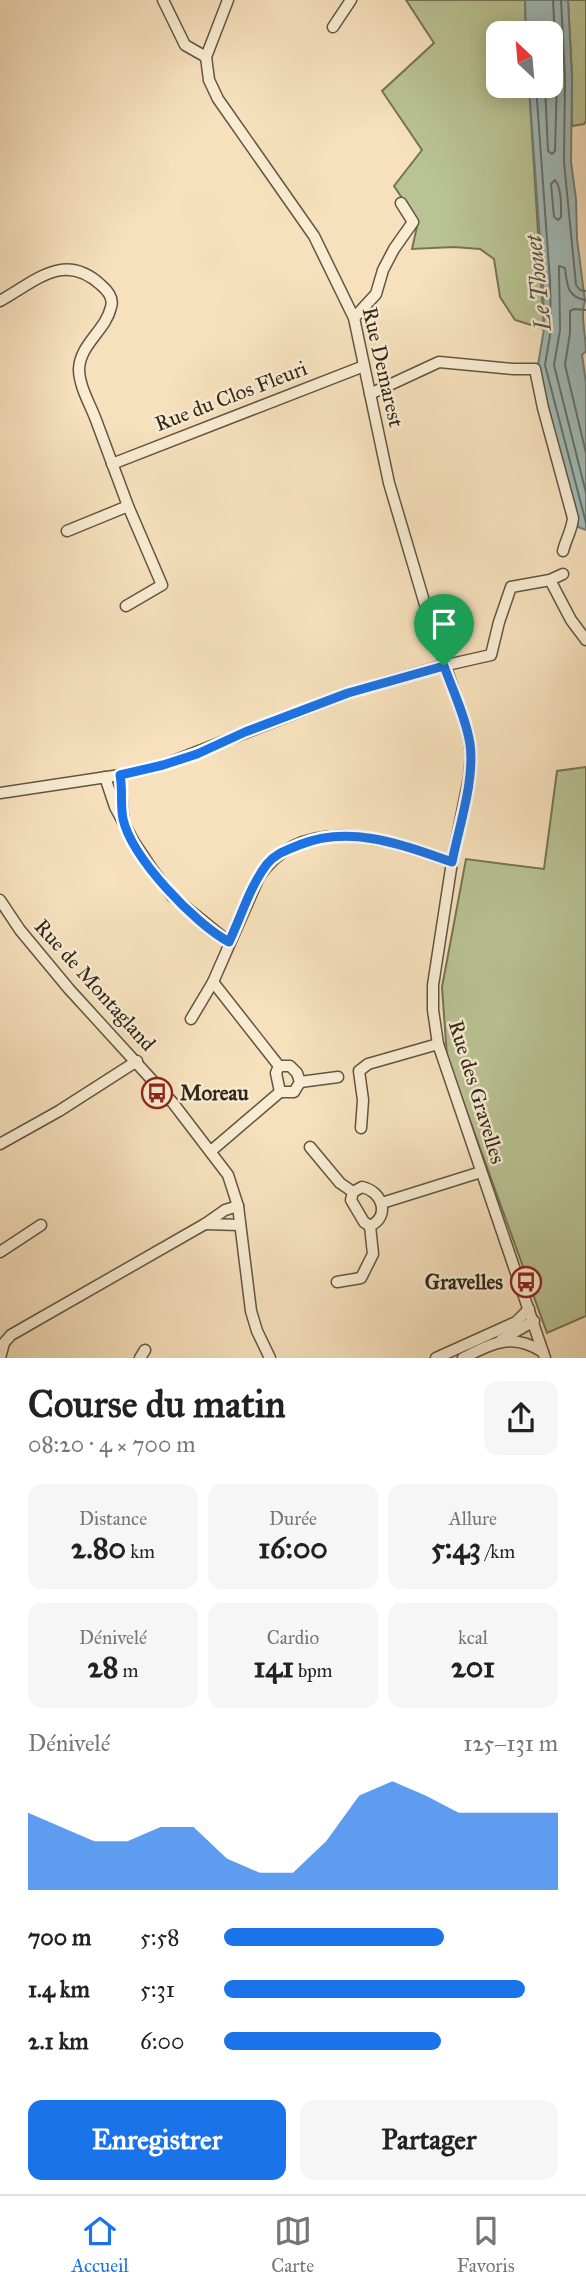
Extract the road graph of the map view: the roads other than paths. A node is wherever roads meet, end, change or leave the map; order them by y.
1 (163, 0) edge
2 (228, 0) edge
3 (351, 0) edge
4 (333, 27) dead end
5 (206, 57) junction
6 (401, 203) dead end
7 (0, 301) edge
8 (354, 318) junction
9 (364, 366) junction
10 (370, 394) junction
11 (112, 464) junction
12 (128, 506) junction
13 (66, 531) dead end
14 (563, 551) dead end
15 (562, 574) dead end
16 (551, 580) junction
17 (126, 606) dead end
18 (586, 640) edge
19 (444, 666) junction
20 (120, 775) junction
21 (104, 777) junction
22 (0, 793) edge
23 (123, 819) junction
24 (452, 862) junction
25 (0, 900) edge
26 (229, 942) junction
27 (213, 982) junction
28 (191, 1019) dead end
29 (438, 1044) junction
30 (137, 1061) junction
31 (279, 1066) junction
32 (338, 1077) dead end
33 (300, 1083) junction
34 (280, 1092) junction
35 (361, 1128) dead end
36 (0, 1144) edge
37 (310, 1147) dead end
38 (211, 1151) junction
39 (481, 1172) junction
40 (353, 1192) junction
41 (382, 1203) junction
42 (237, 1206) junction
43 (205, 1224) junction
44 (41, 1225) dead end
45 (240, 1225) junction
46 (370, 1226) junction
47 (0, 1252) edge
48 (337, 1282) dead end
49 (529, 1310) junction
50 (534, 1321) junction
51 (496, 1343) junction
52 (0, 1354) edge
53 (544, 1355) edge
54 (270, 1357) edge
55 (436, 1357) edge
56 (463, 1357) edge

1 - 5 street
2 - 5 street
3 - 4 street
5 - 8 street, Rue Demarest
6 - 8 street
7 - 11 street
8 - 9 street, Rue Demarest
9 - 10 street, Rue Demarest
9 - 11 street, Rue du Clos Fleuri
10 - 14 street
10 - 19 street, Rue Demarest
11 - 12 street
12 - 13 street
12 - 17 street
15 - 16 street
16 - 18 street
16 - 19 street
19 - 20 street
19 - 24 street, Rue des Gravelles
20 - 21 street
20 - 23 street
21 - 22 street
21 - 23 street
23 - 26 street
24 - 26 street
24 - 29 street, Rue des Gravelles
25 - 30 street, Rue de Montagland
26 - 27 street
27 - 28 street
27 - 31 street
29 - 35 street
29 - 39 street, Rue des Gravelles
30 - 36 street
30 - 38 street, Rue de Montagland
31 - 33 street
31 - 34 street
32 - 33 street
33 - 34 street
34 - 38 street
37 - 40 street
38 - 42 street, Rue de Montagland
39 - 41 street
39 - 49 street, Rue des Gravelles
40 - 41 street
40 - 46 street
41 - 46 street
42 - 43 street
42 - 45 street, Rue de Montagland
43 - 45 street
43 - 52 street
44 - 47 street
45 - 54 street, Rue de Montagland
46 - 48 street
49 - 50 street, Rue des Gravelles
49 - 55 street
50 - 51 street
50 - 53 street, Rue des Gravelles
51 - 53 street
51 - 56 street

